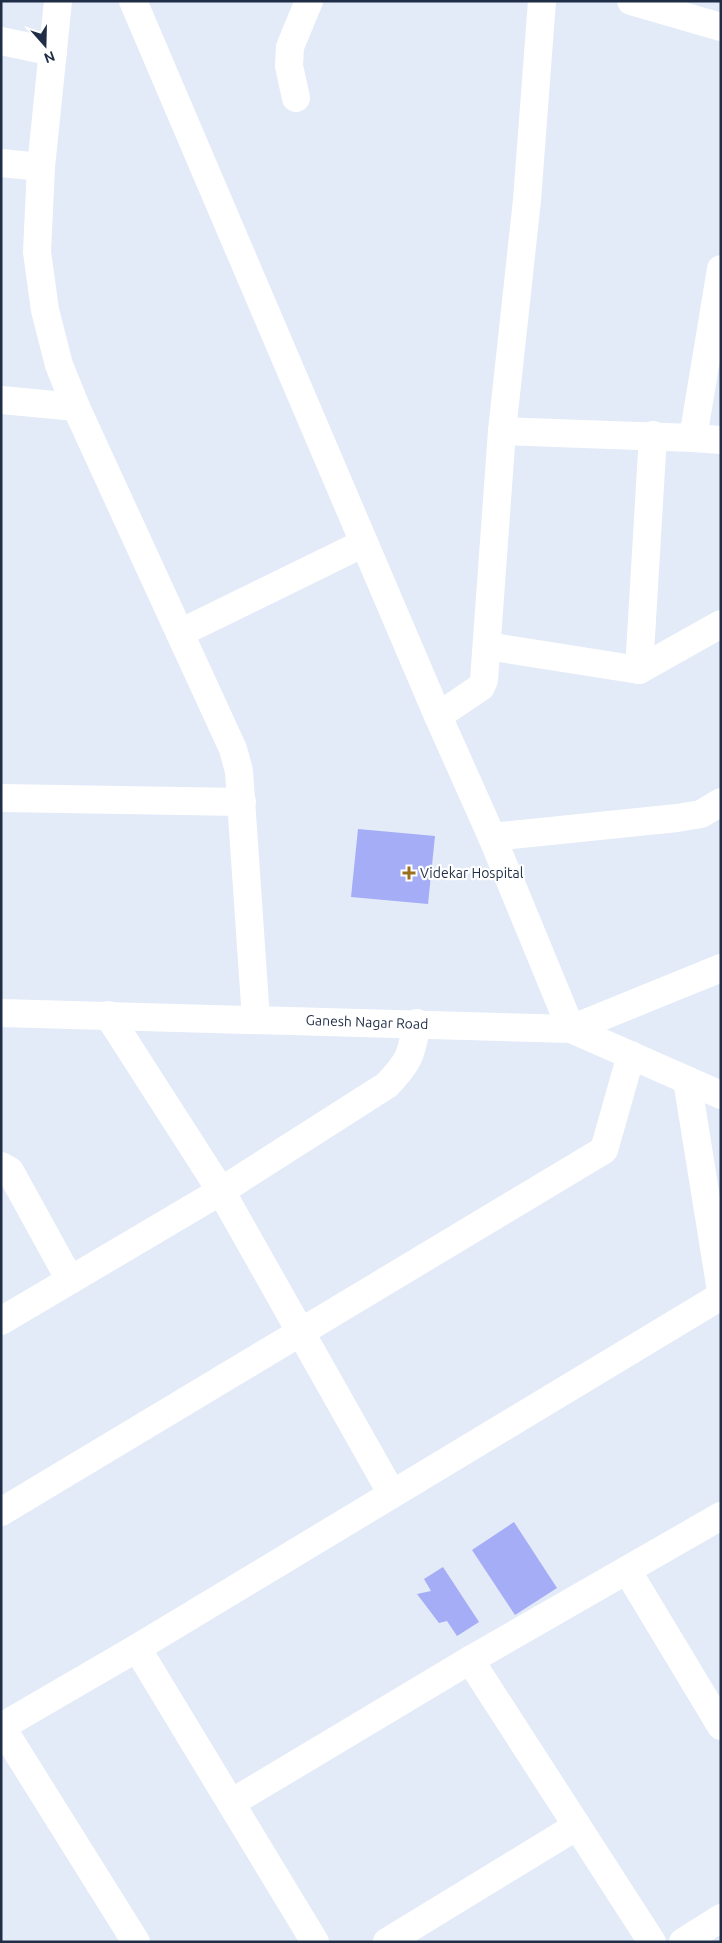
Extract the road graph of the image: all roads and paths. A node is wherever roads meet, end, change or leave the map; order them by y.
1 (58, 1) edge
2 (132, 1) edge
3 (309, 1) edge
4 (542, 1) edge
5 (631, 1) edge
6 (721, 27) edge
7 (1, 41) edge
8 (53, 52) junction
9 (296, 98) dead end
10 (1, 163) edge
11 (41, 167) junction
12 (721, 269) edge
13 (1, 400) edge
14 (76, 407) junction
15 (502, 431) junction
16 (653, 435) junction
17 (693, 438) junction
18 (721, 440) edge
19 (364, 543) junction
20 (721, 624) edge
21 (180, 633) junction
22 (487, 646) junction
23 (639, 670) junction
24 (438, 716) junction
25 (1, 798) edge
26 (242, 802) junction
27 (721, 802) edge
28 (492, 837) junction
29 (721, 968) edge
30 (1, 1013) edge
31 (108, 1015) junction
32 (256, 1018) junction
33 (417, 1023) junction
34 (571, 1029) junction
35 (631, 1055) junction
36 (687, 1080) junction
37 (721, 1095) edge
38 (1, 1166) edge
39 (221, 1191) junction
40 (70, 1280) junction
41 (721, 1292) edge
42 (721, 1296) edge
43 (1, 1321) edge
44 (300, 1333) junction
45 (392, 1494) junction
46 (1, 1512) edge
47 (721, 1516) edge
48 (627, 1570) junction
49 (137, 1648) junction
50 (470, 1660) junction
51 (721, 1726) edge
52 (2, 1727) edge
53 (231, 1803) junction
54 (577, 1826) junction
55 (721, 1918) edge
56 (136, 1942) edge
57 (315, 1942) edge
58 (387, 1942) edge
59 (652, 1942) edge
60 (683, 1942) edge

1 - 8 street
2 - 19 street
3 - 9 street
4 - 15 street
5 - 6 street
7 - 8 street
8 - 11 street
10 - 11 street
11 - 14 street
12 - 17 street
13 - 14 street
14 - 21 street
15 - 16 street
15 - 22 street
16 - 17 street
16 - 23 street
17 - 18 street
19 - 21 street
19 - 24 street
20 - 23 street
21 - 26 street
22 - 23 street
22 - 24 street
24 - 28 street
25 - 26 street
26 - 32 street
27 - 28 street
28 - 34 street
29 - 34 street, Ganesh Nagar Road
30 - 31 street, Ganesh Nagar Road
31 - 32 street, Ganesh Nagar Road
31 - 39 street
32 - 33 street, Ganesh Nagar Road
33 - 34 street, Ganesh Nagar Road
33 - 39 street
34 - 35 street
35 - 36 street
35 - 44 street
36 - 37 street
36 - 41 street
38 - 40 street
39 - 40 street
39 - 44 street
40 - 43 street
42 - 45 street
44 - 45 street
44 - 46 street
45 - 49 street
47 - 48 street
48 - 50 street
48 - 51 street
49 - 52 street
49 - 53 street
50 - 53 street
50 - 54 street
52 - 56 street
53 - 57 street
54 - 58 street
54 - 59 street
55 - 60 street

